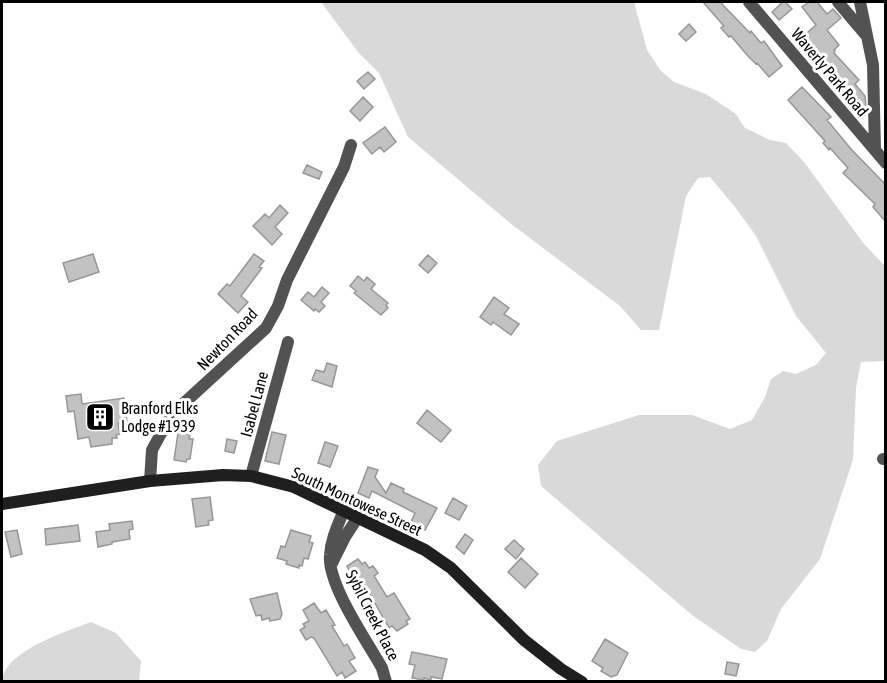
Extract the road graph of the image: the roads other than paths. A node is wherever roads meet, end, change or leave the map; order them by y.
1 (749, 2) edge
2 (838, 2) edge
3 (860, 2) edge
4 (866, 36) junction
5 (351, 146) dead end
6 (875, 150) junction
7 (885, 163) edge
8 (288, 342) dead end
9 (251, 476) junction
10 (150, 481) junction
11 (2, 504) edge
12 (344, 510) junction
13 (358, 517) junction
14 (331, 564) junction
15 (386, 681) edge
16 (582, 681) edge

1 - 6 street, Waverly Park Road
2 - 4 street
3 - 4 street
4 - 6 street
5 - 10 street, Newton Road
6 - 7 street, Waverly Park Road
8 - 9 street, Isabel Lane
9 - 10 main road, South Montowese Street
9 - 12 main road, South Montowese Street
10 - 11 main road, South Montowese Street
12 - 13 main road, South Montowese Street
12 - 14 street, Sybil Creek Place
13 - 14 street, Sybil Creek Place
13 - 16 main road, South Montowese Street
14 - 15 street, Sybil Creek Place

